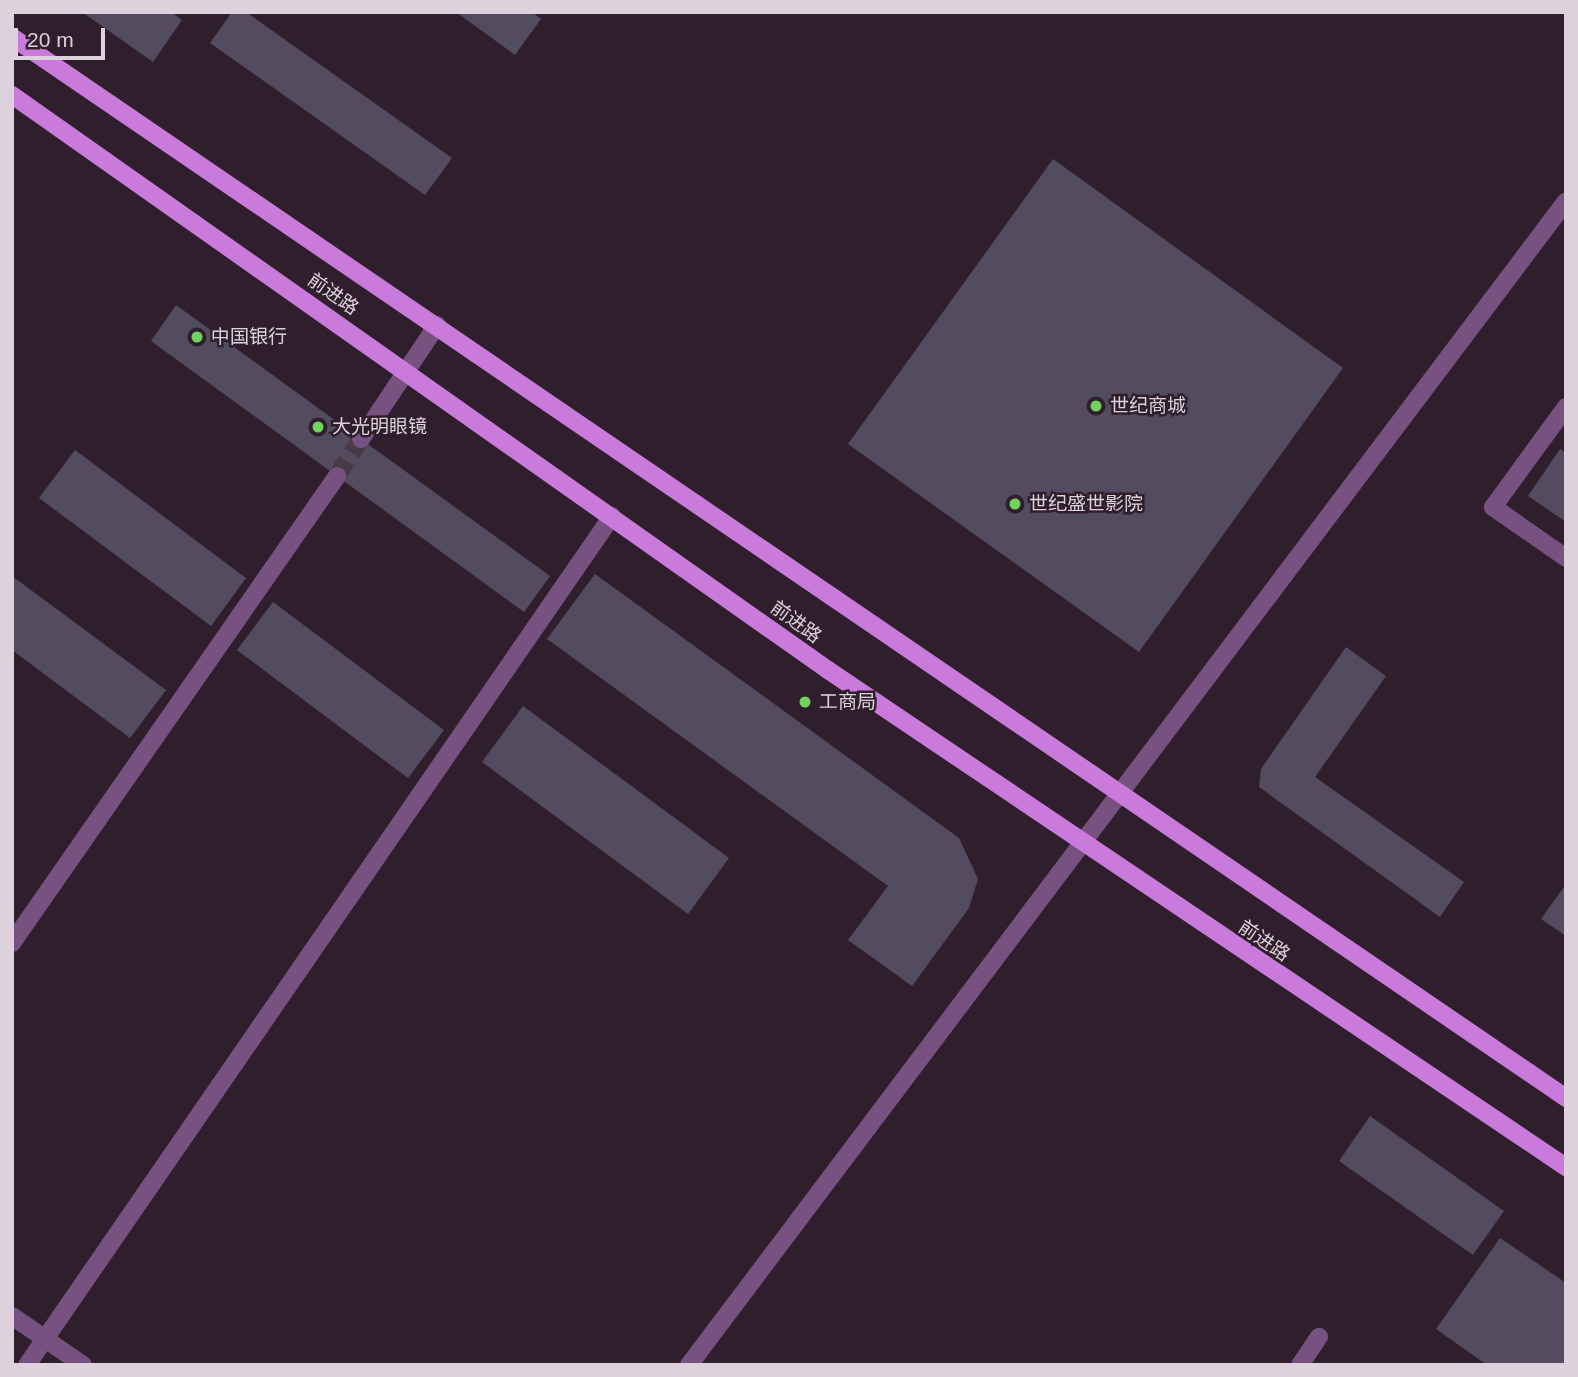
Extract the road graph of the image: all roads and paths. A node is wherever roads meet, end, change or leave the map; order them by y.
1 (12, 37) edge
2 (12, 95) edge
3 (1566, 201) edge
4 (437, 325) junction
5 (406, 372) junction
6 (1566, 407) edge
7 (361, 439) tunnel mouth
8 (337, 476) tunnel mouth
9 (612, 516) junction
10 (1566, 558) edge
11 (1121, 793) junction
12 (1082, 845) junction
13 (12, 943) edge
14 (1566, 1098) edge
15 (1566, 1167) edge
16 (12, 1316) edge
17 (1319, 1337) dead end
18 (45, 1339) junction
19 (27, 1365) edge
20 (83, 1365) edge
21 (689, 1365) edge
22 (1300, 1365) edge

1 - 4 main road, 前进路
2 - 5 main road, 前进路
3 - 11 street
4 - 5 street
4 - 11 main road, 前进路
5 - 7 street
5 - 9 main road, 前进路
6 - 10 street
8 - 13 street
9 - 12 main road, 前进路
9 - 18 street
11 - 12 street
11 - 14 main road, 前进路
12 - 15 main road, 前进路
12 - 21 street
16 - 18 street
17 - 22 street
18 - 19 street
18 - 20 street

